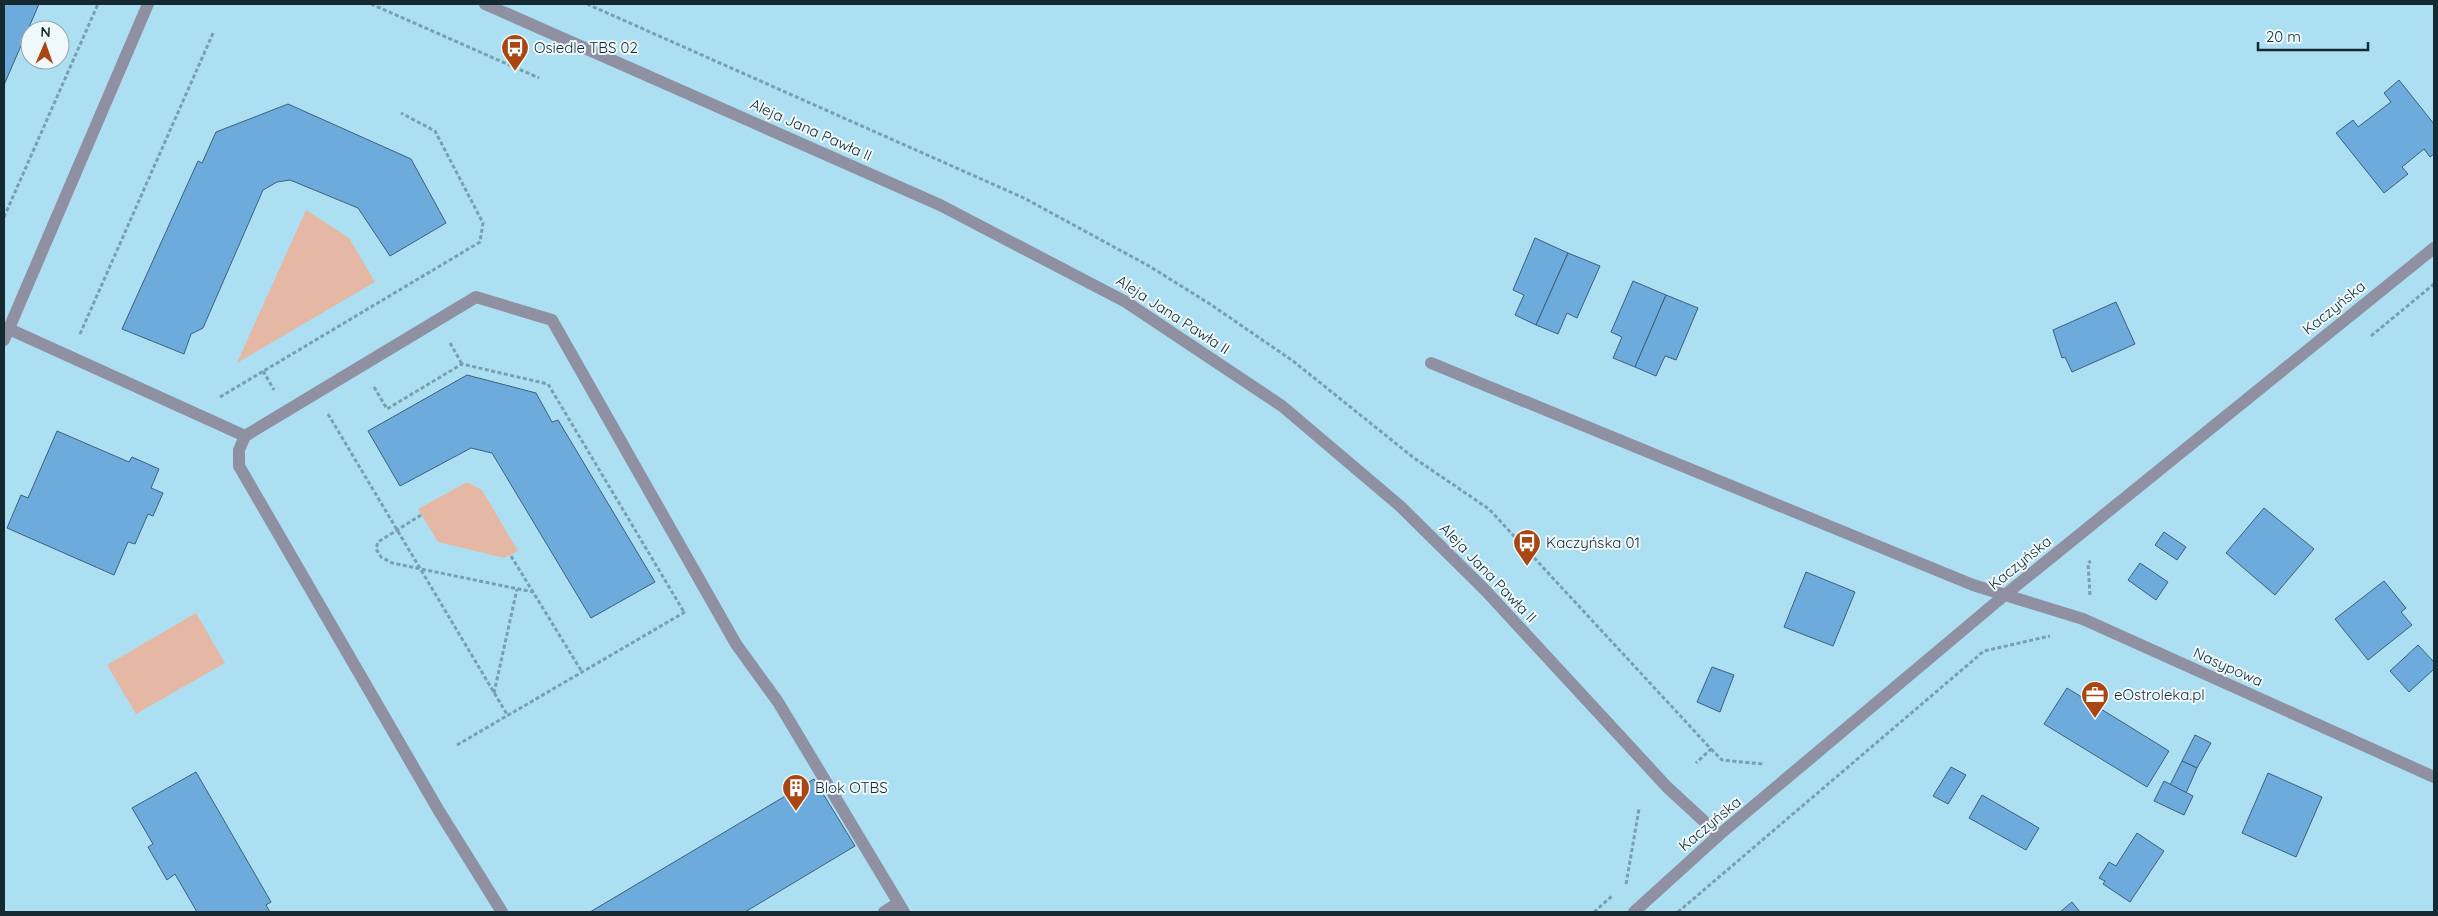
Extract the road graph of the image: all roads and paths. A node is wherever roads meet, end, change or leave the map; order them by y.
1 (98, 4) edge
2 (148, 4) edge
3 (371, 4) edge
4 (485, 4) edge
5 (214, 31) dead end
6 (539, 78) dead end
7 (400, 113) dead end
8 (4, 217) edge
9 (2434, 248) edge
10 (2434, 284) edge
11 (6, 335) edge
12 (88, 340) dead end
13 (448, 340) dead end
14 (2365, 340) dead end
15 (1431, 363) dead end
16 (462, 364) junction
17 (372, 384) dead end
18 (217, 398) dead end
19 (326, 412) dead end
20 (245, 436) junction
21 (421, 515) dead end
22 (397, 529) junction
23 (511, 556) dead end
24 (2096, 557) dead end
25 (420, 569) junction
26 (517, 589) junction
27 (533, 592) junction
28 (2006, 594) junction
29 (709, 597) junction
30 (2091, 599) dead end
31 (684, 612) junction
32 (2052, 636) dead end
33 (582, 672) junction
34 (494, 693) junction
35 (1667, 700) dead end
36 (508, 716) junction
37 (457, 745) dead end
38 (1696, 763) dead end
39 (2434, 777) edge
40 (1639, 809) dead end
41 (1719, 835) junction
42 (1626, 884) dead end
43 (901, 908) edge
44 (502, 912) edge
45 (884, 912) edge
46 (1634, 912) edge
47 (1678, 912) edge

1 - 8 path
2 - 11 street
3 - 6 path
4 - 41 street, Aleja Jana Pawła II
5 - 12 path
7 - 18 path
9 - 28 street, Kaczyńska
10 - 14 path
11 - 20 street
13 - 16 path
15 - 28 street, Nasypowa
16 - 17 path
16 - 31 path
19 - 22 path
20 - 29 street
20 - 44 street
21 - 22 path
22 - 25 path
22 - 25 path
23 - 27 path
24 - 30 path
25 - 26 path
25 - 34 path
26 - 27 path
26 - 34 path
27 - 33 path
28 - 39 street, Nasypowa
28 - 41 street, Kaczyńska
29 - 31 path
29 - 43 street
31 - 33 path
32 - 47 path
33 - 36 path
34 - 36 path
35 - 38 path
36 - 37 path
40 - 42 path
41 - 46 street, Kaczyńska
43 - 45 street

